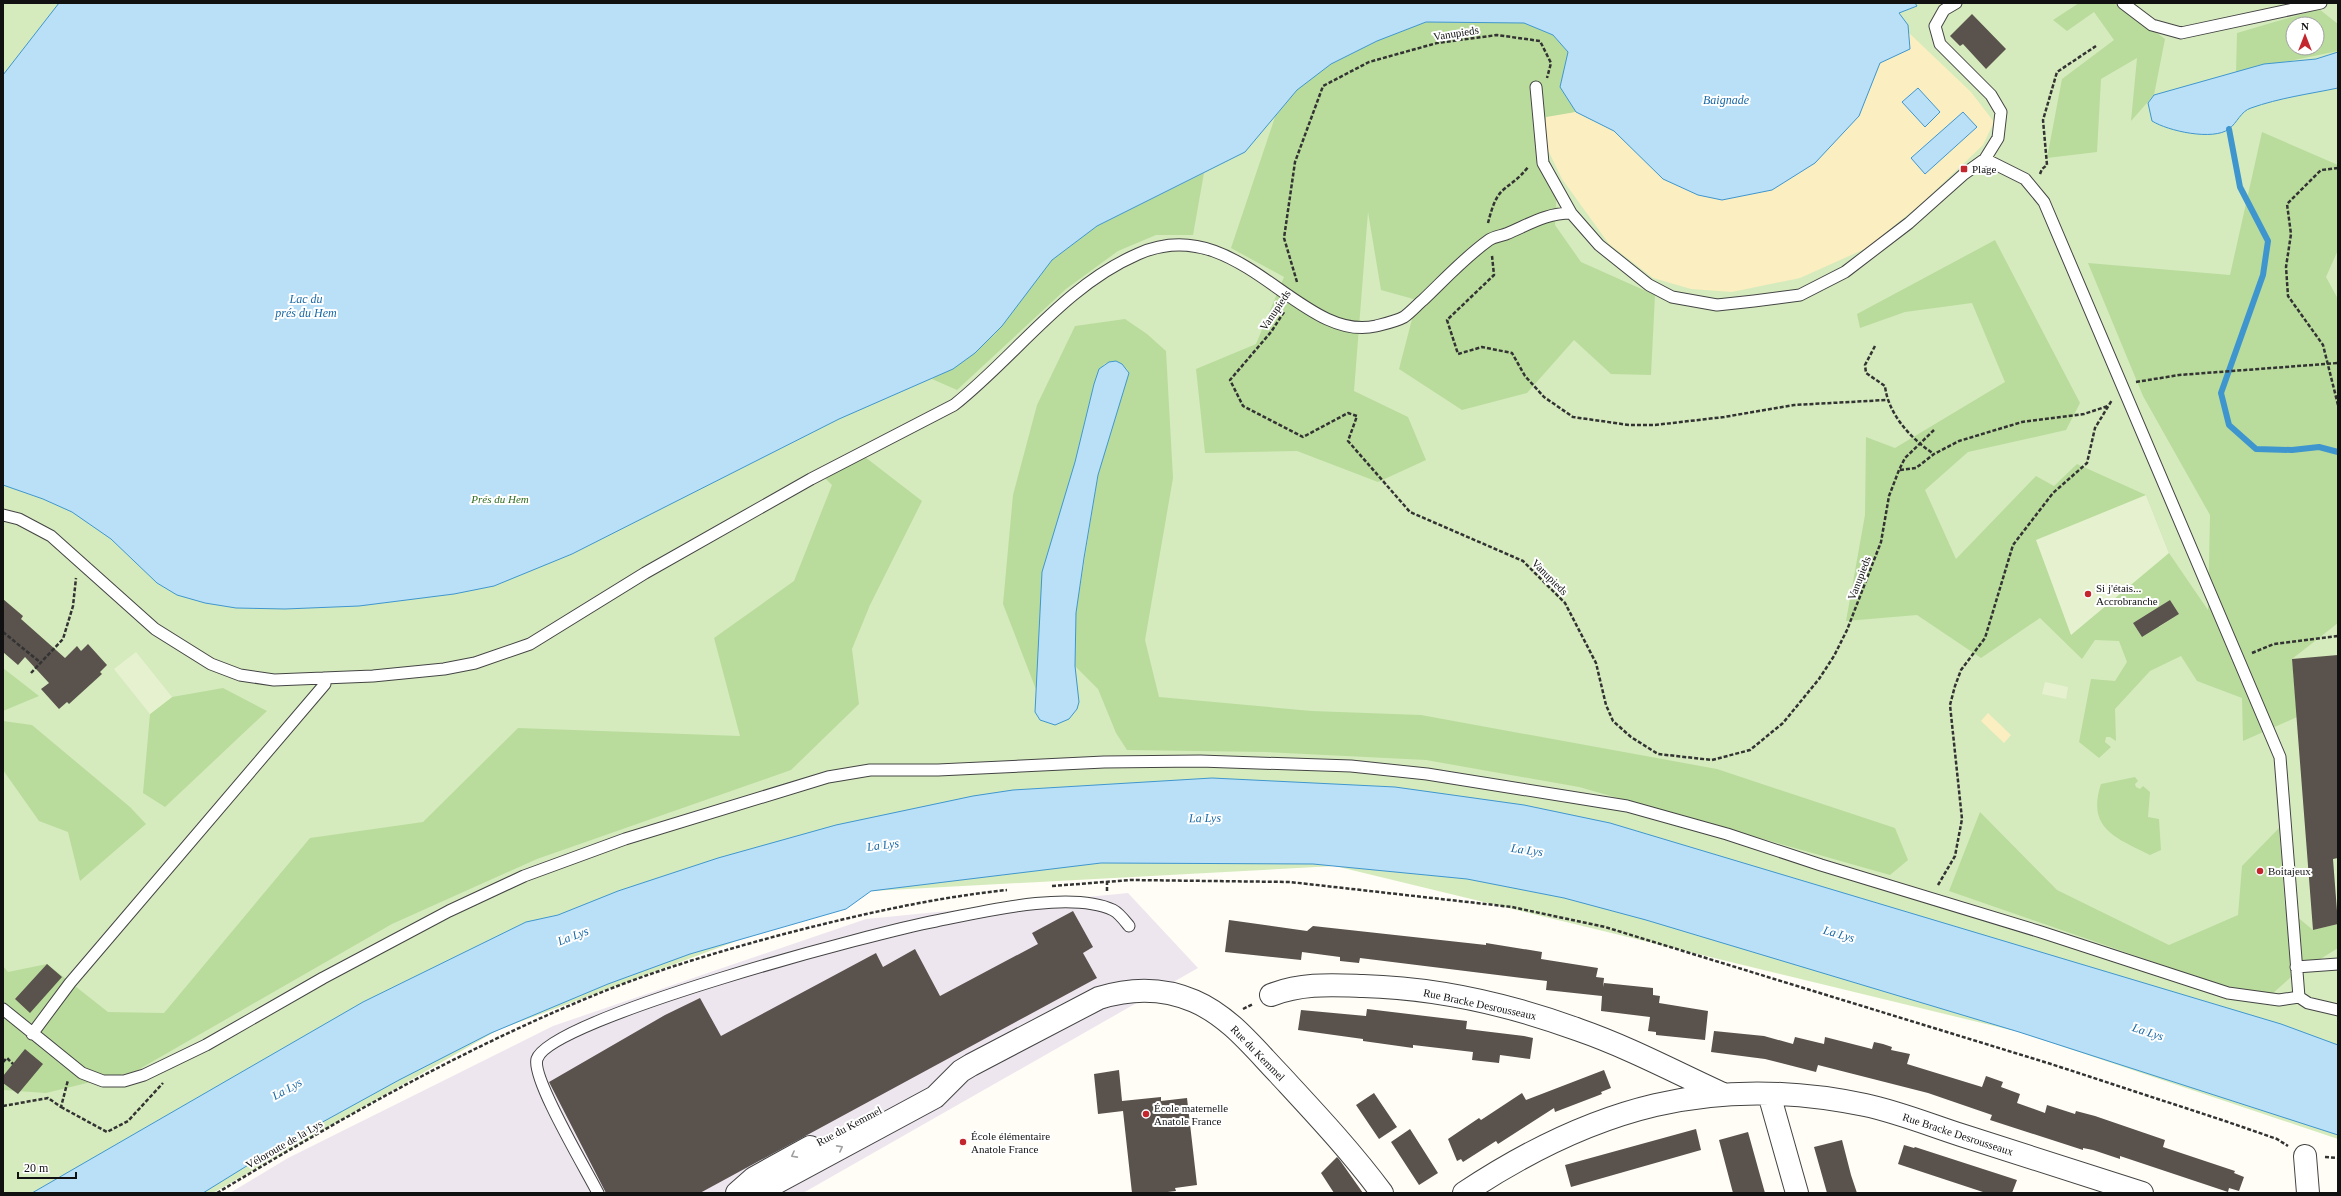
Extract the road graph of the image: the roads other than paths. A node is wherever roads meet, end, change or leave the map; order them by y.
1 (1956, 3) edge
2 (2124, 3) edge
3 (2321, 3) edge
4 (1536, 87) dead end
5 (1985, 159) junction
6 (1571, 213) junction
7 (3, 514) edge
8 (324, 678) junction
9 (1129, 926) dead end
10 (2338, 964) edge
11 (2296, 967) junction
12 (1271, 995) road end
13 (2299, 997) junction
14 (3, 1009) edge
15 (2338, 1010) edge
16 (32, 1034) junction
17 (966, 1068) junction
18 (1723, 1094) junction
19 (1769, 1094) junction
20 (2305, 1156) dead end
21 (598, 1193) edge
22 (738, 1193) edge
23 (757, 1193) edge
24 (1382, 1193) edge
25 (1464, 1193) edge
26 (1797, 1193) edge
27 (2142, 1193) edge
28 (2308, 1193) edge

1 - 5 lane
2 - 3 lane
4 - 6 lane
5 - 6 lane
5 - 11 lane
6 - 8 lane
7 - 8 lane
8 - 16 lane
9 - 21 lane
10 - 11 lane
11 - 13 lane
12 - 18 street, Rue Bracke Desrousseaux
13 - 15 lane
13 - 16 lane
14 - 16 lane
17 -> 22 street, Rue du Kemmel
23 -> 17 street, Rue du Kemmel
17 - 24 street, Rue du Kemmel
18 - 19 street, Rue Bracke Desrousseaux
18 - 25 street, Rue Bracke Desrousseaux
19 - 26 street
19 - 27 street, Rue Bracke Desrousseaux
20 - 28 street

